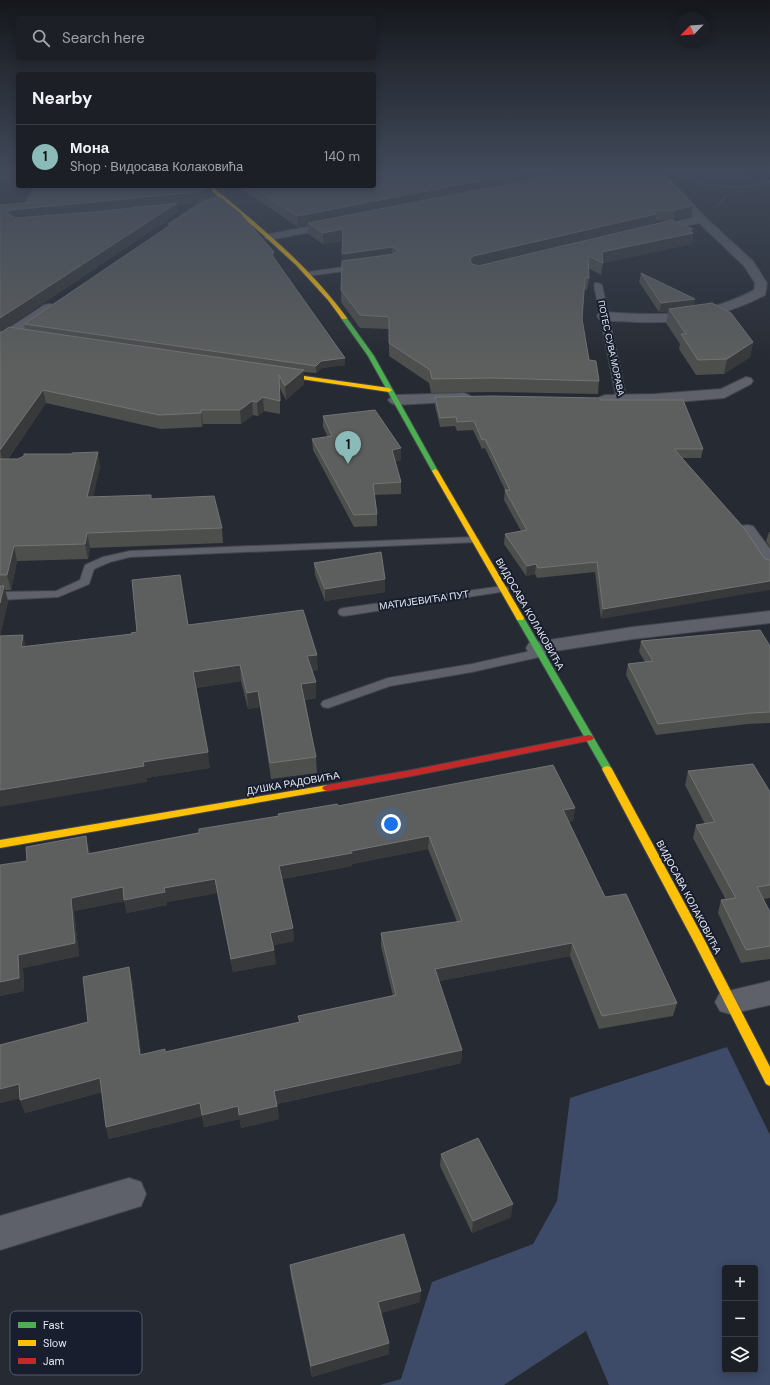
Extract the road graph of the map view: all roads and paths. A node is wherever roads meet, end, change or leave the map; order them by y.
1 (270, 237) edge
2 (720, 237) edge
3 (369, 266) edge
4 (308, 274) junction
5 (598, 285) dead end
6 (59, 301) edge
7 (604, 316) junction
8 (4, 337) edge
9 (24, 337) edge
10 (265, 372) edge
11 (746, 381) dead end
12 (392, 395) junction
13 (476, 398) edge
14 (593, 400) edge
15 (622, 401) junction
16 (747, 530) edge
17 (474, 540) junction
18 (770, 563) edge
19 (503, 589) junction
20 (0, 596) edge
21 (344, 612) dead end
22 (770, 617) edge
23 (538, 650) junction
24 (328, 704) dead end
25 (589, 738) junction
26 (0, 844) edge
27 (770, 993) edge
28 (730, 1002) junction
29 (770, 1080) edge
30 (129, 1194) dead end
31 (0, 1232) edge

1 - 4 street, ВИДОСАВА КОЛАКОВИЋА
2 - 7 street
3 - 4 lane
4 - 12 street, ВИДОСАВА КОЛАКОВИЋА
5 - 7 lane, ПОТЕС СУВА МОРАВА
6 - 8 street
7 - 15 lane, ПОТЕС СУВА МОРАВА
8 - 9 street
10 - 12 street
11 - 15 street
12 - 13 street
12 - 17 street, ВИДОСАВА КОЛАКОВИЋА
14 - 15 street, ПОТЕС СУВА МОРАВА
16 - 18 street
17 - 19 street, ВИДОСАВА КОЛАКОВИЋА
17 - 20 lane
19 - 21 lane, МАТИЈЕВИЋА ПУТ
19 - 23 street, ВИДОСАВА КОЛАКОВИЋА
22 - 23 street
23 - 24 lane
23 - 25 street, ВИДОСАВА КОЛАКОВИЋА
25 - 26 street, ДУШКА РАДОВИЋА
25 - 28 street, ВИДОСАВА КОЛАКОВИЋА
27 - 28 street
28 - 29 street, ВИДОСАВА КОЛАКОВИЋА
30 - 31 street

